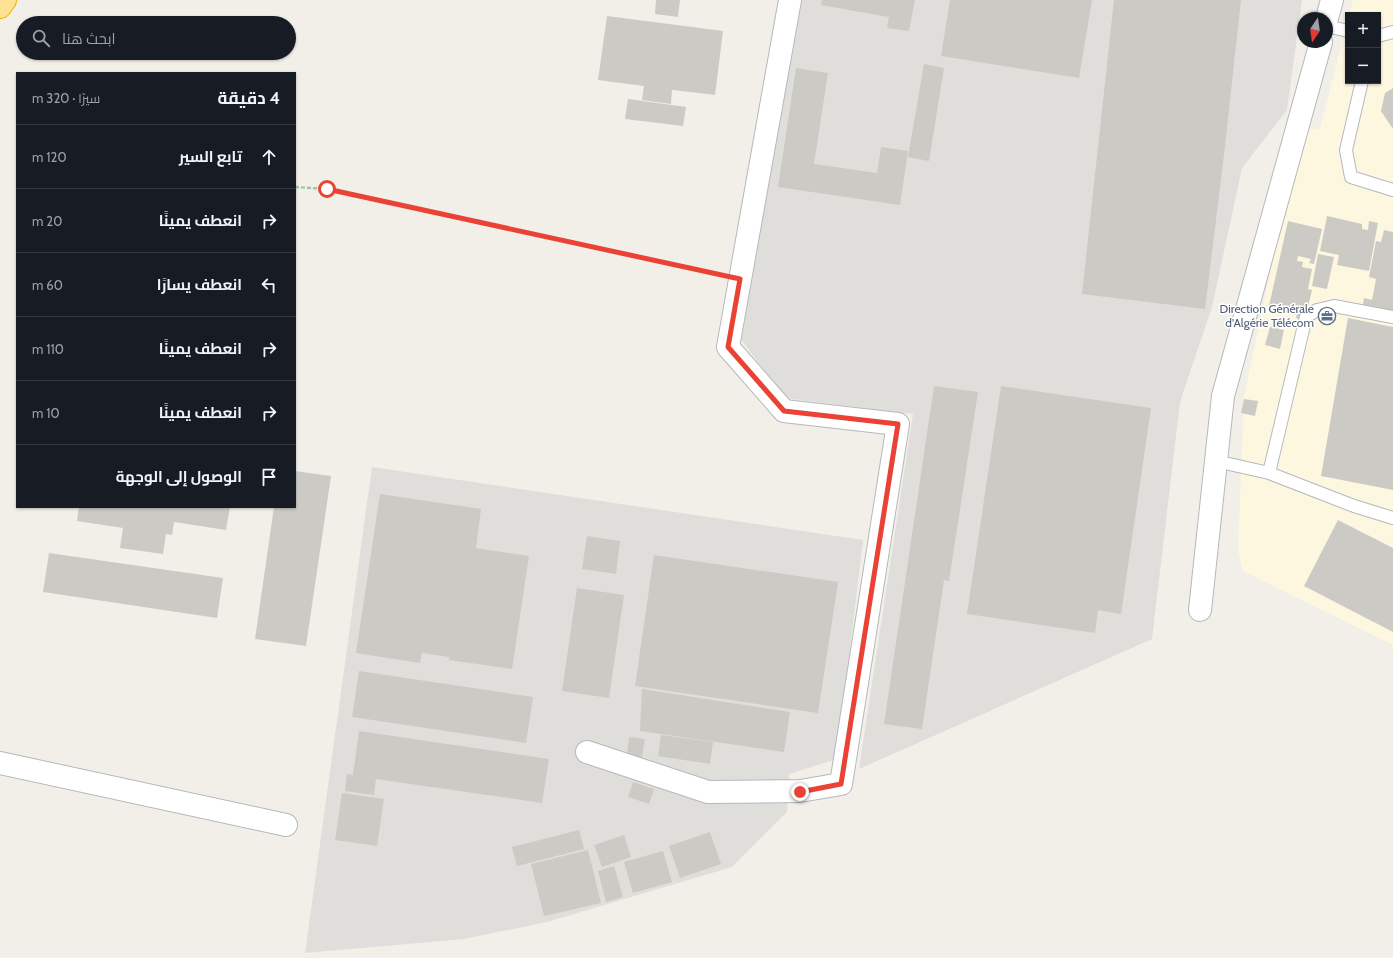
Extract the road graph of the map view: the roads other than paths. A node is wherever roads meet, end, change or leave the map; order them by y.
1 (5, 0) edge
2 (790, 0) edge
3 (1332, 0) edge
4 (0, 7) edge
5 (1329, 12) edge
6 (1333, 27) edge
7 (1345, 30) edge
8 (1393, 32) edge
9 (1381, 35) edge
10 (1318, 48) edge
11 (1361, 84) edge
12 (1393, 190) edge
13 (1393, 317) edge
14 (1216, 461) junction
15 (1268, 473) junction
16 (1393, 518) edge
17 (1200, 610) dead end
18 (587, 752) dead end
19 (0, 763) edge
20 (286, 824) dead end

1 - 4 highway
2 - 18 street
3 - 5 street
6 - 7 lane
8 - 9 lane
10 - 14 street
11 - 12 lane
13 - 15 lane
14 - 15 lane
14 - 17 street
15 - 16 lane
19 - 20 street

